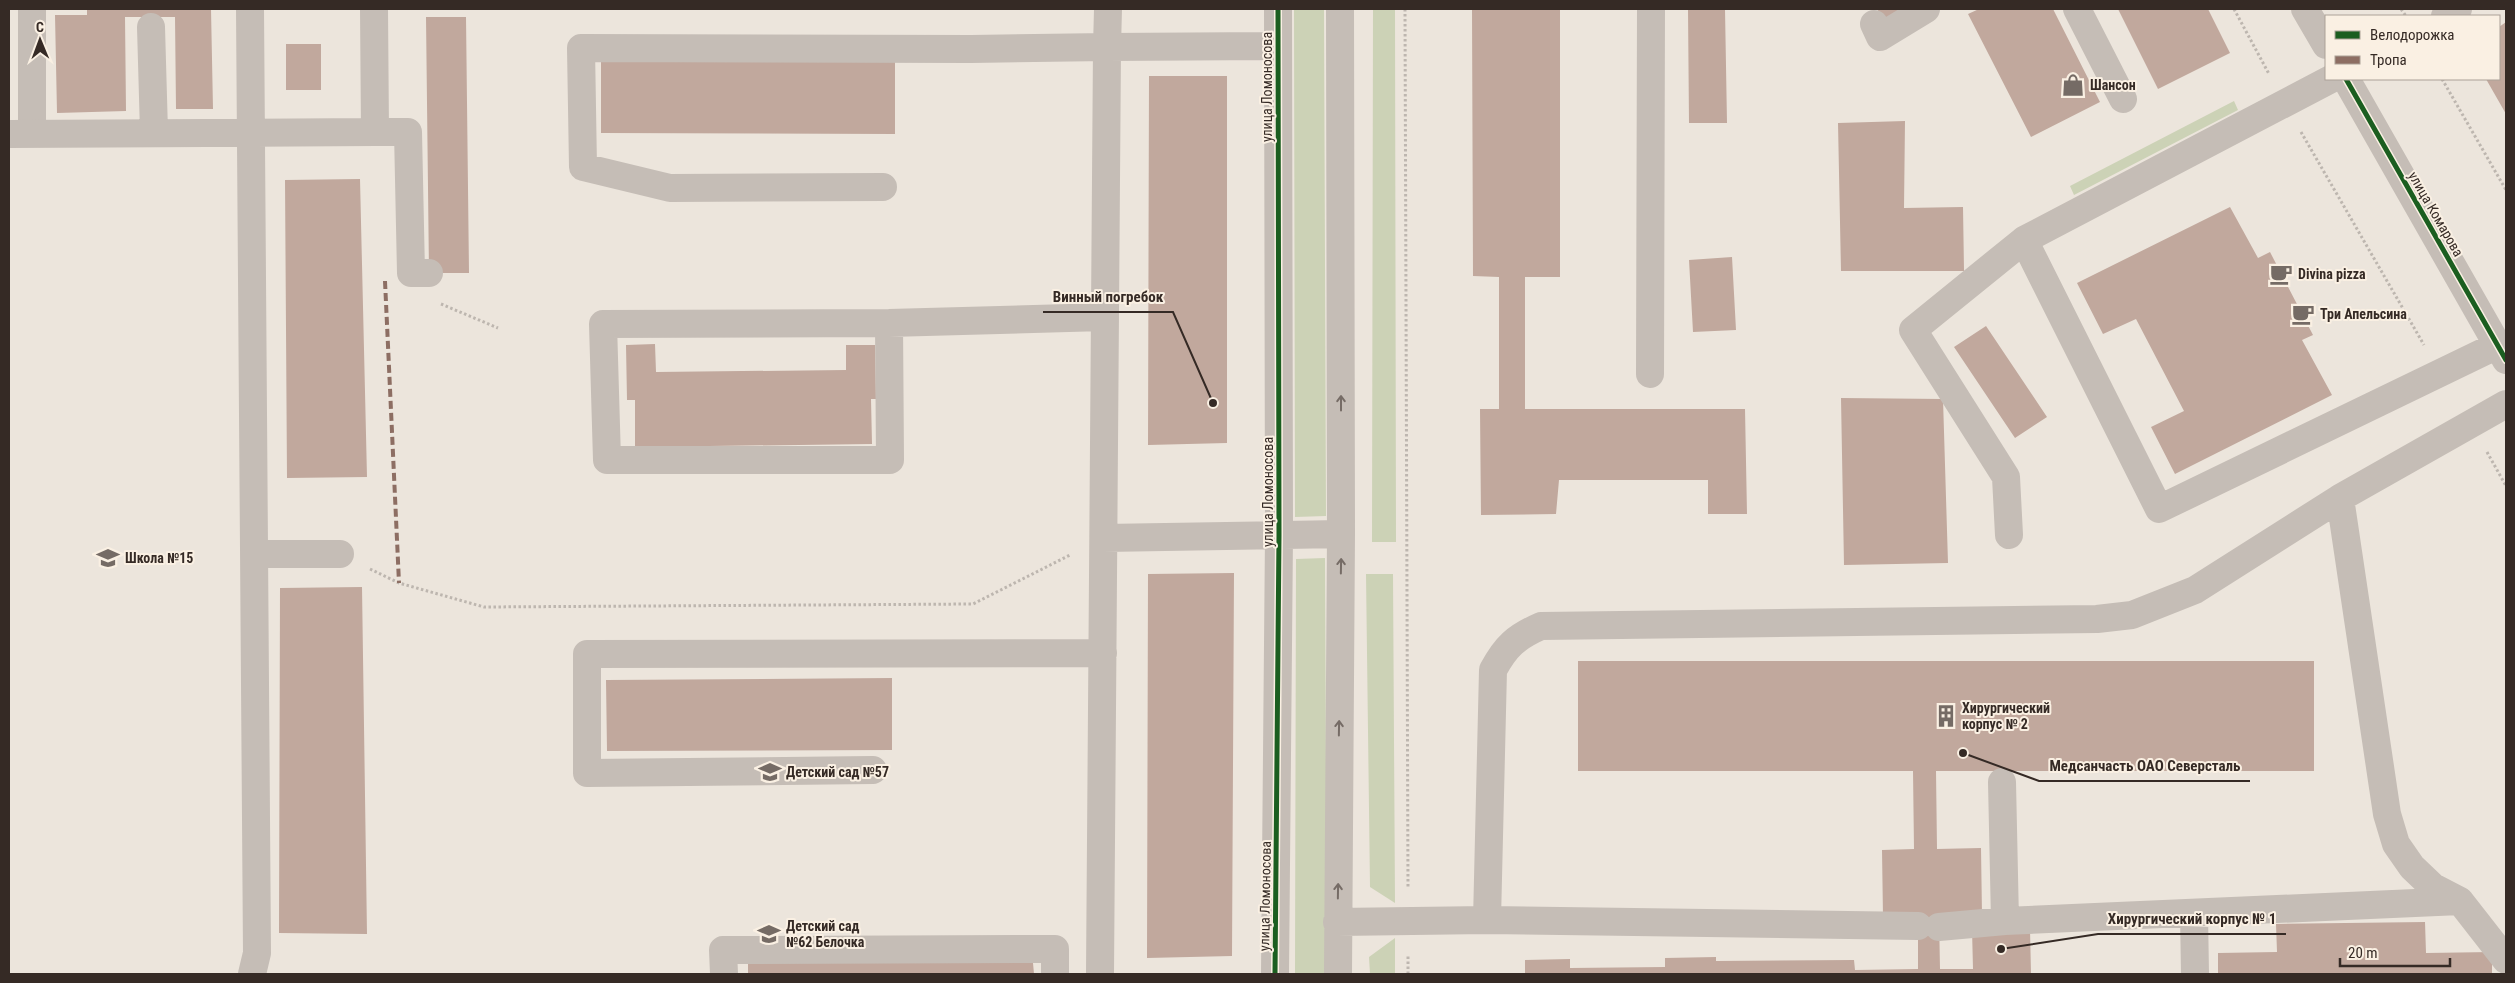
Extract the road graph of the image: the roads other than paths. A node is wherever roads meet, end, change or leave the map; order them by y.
1 (32, 9) edge
2 (250, 9) edge
3 (374, 9) edge
4 (1108, 9) edge
5 (1278, 9) edge
6 (1340, 9) edge
7 (1652, 9) edge
8 (1926, 9) edge
9 (2077, 9) edge
10 (2305, 9) edge
11 (2458, 9) edge
12 (2447, 15) edge
13 (1874, 24) dead end
14 (151, 27) dead end
15 (2325, 43) edge
16 (1278, 46) junction
17 (1107, 47) junction
18 (2329, 80) edge
19 (2347, 80) edge
20 (2123, 99) dead end
21 (252, 131) junction
22 (154, 132) junction
23 (375, 132) junction
24 (20, 133) edge
25 (883, 187) dead end
26 (2024, 240) junction
27 (429, 273) dead end
28 (1104, 317) junction
29 (890, 323) junction
30 (2502, 353) edge
31 (1650, 374) dead end
32 (2506, 404) edge
33 (2340, 498) junction
34 (1341, 534) junction
35 (1279, 535) junction
36 (2009, 535) dead end
37 (1104, 538) junction
38 (254, 554) junction
39 (340, 554) road end
40 (1103, 653) junction
41 (873, 770) dead end
42 (2002, 782) dead end
43 (2460, 902) junction
44 (2194, 913) junction
45 (1488, 920) junction
46 (2005, 921) junction
47 (1337, 922) junction
48 (2506, 960) edge
49 (252, 974) edge
50 (724, 974) edge
51 (1055, 974) edge
52 (1100, 974) edge
53 (1276, 974) edge
54 (1338, 974) edge
55 (2195, 974) edge

1 - 24 street
2 - 21 street
3 - 23 street
4 - 17 street
5 - 16 street, улица Ломоносова
34 -> 6 street
7 - 31 street
8 - 13 street
9 - 20 street
10 - 15 street
11 - 12 street
14 - 22 street
16 - 17 street
16 - 35 street, улица Ломоносова
17 - 25 street
17 - 28 street
18 - 26 street
19 - 30 street, улица Комарова
21 - 22 street
21 - 23 street
21 - 38 street
22 - 24 street
23 - 27 street
26 - 30 street
26 - 36 street
28 - 29 street
28 - 37 street
29 - 29 street
32 - 33 street
33 - 43 street
33 - 45 street
34 - 35 street
47 -> 34 street
35 - 37 street
35 - 53 street, улица Ломоносова
37 - 40 street
38 - 39 street
38 - 49 street
40 - 41 street
40 - 52 street
42 - 46 street
43 - 44 street
43 - 48 street
44 - 46 street
44 - 55 street
45 - 46 street
45 - 47 street
47 - 54 street
50 - 51 street

